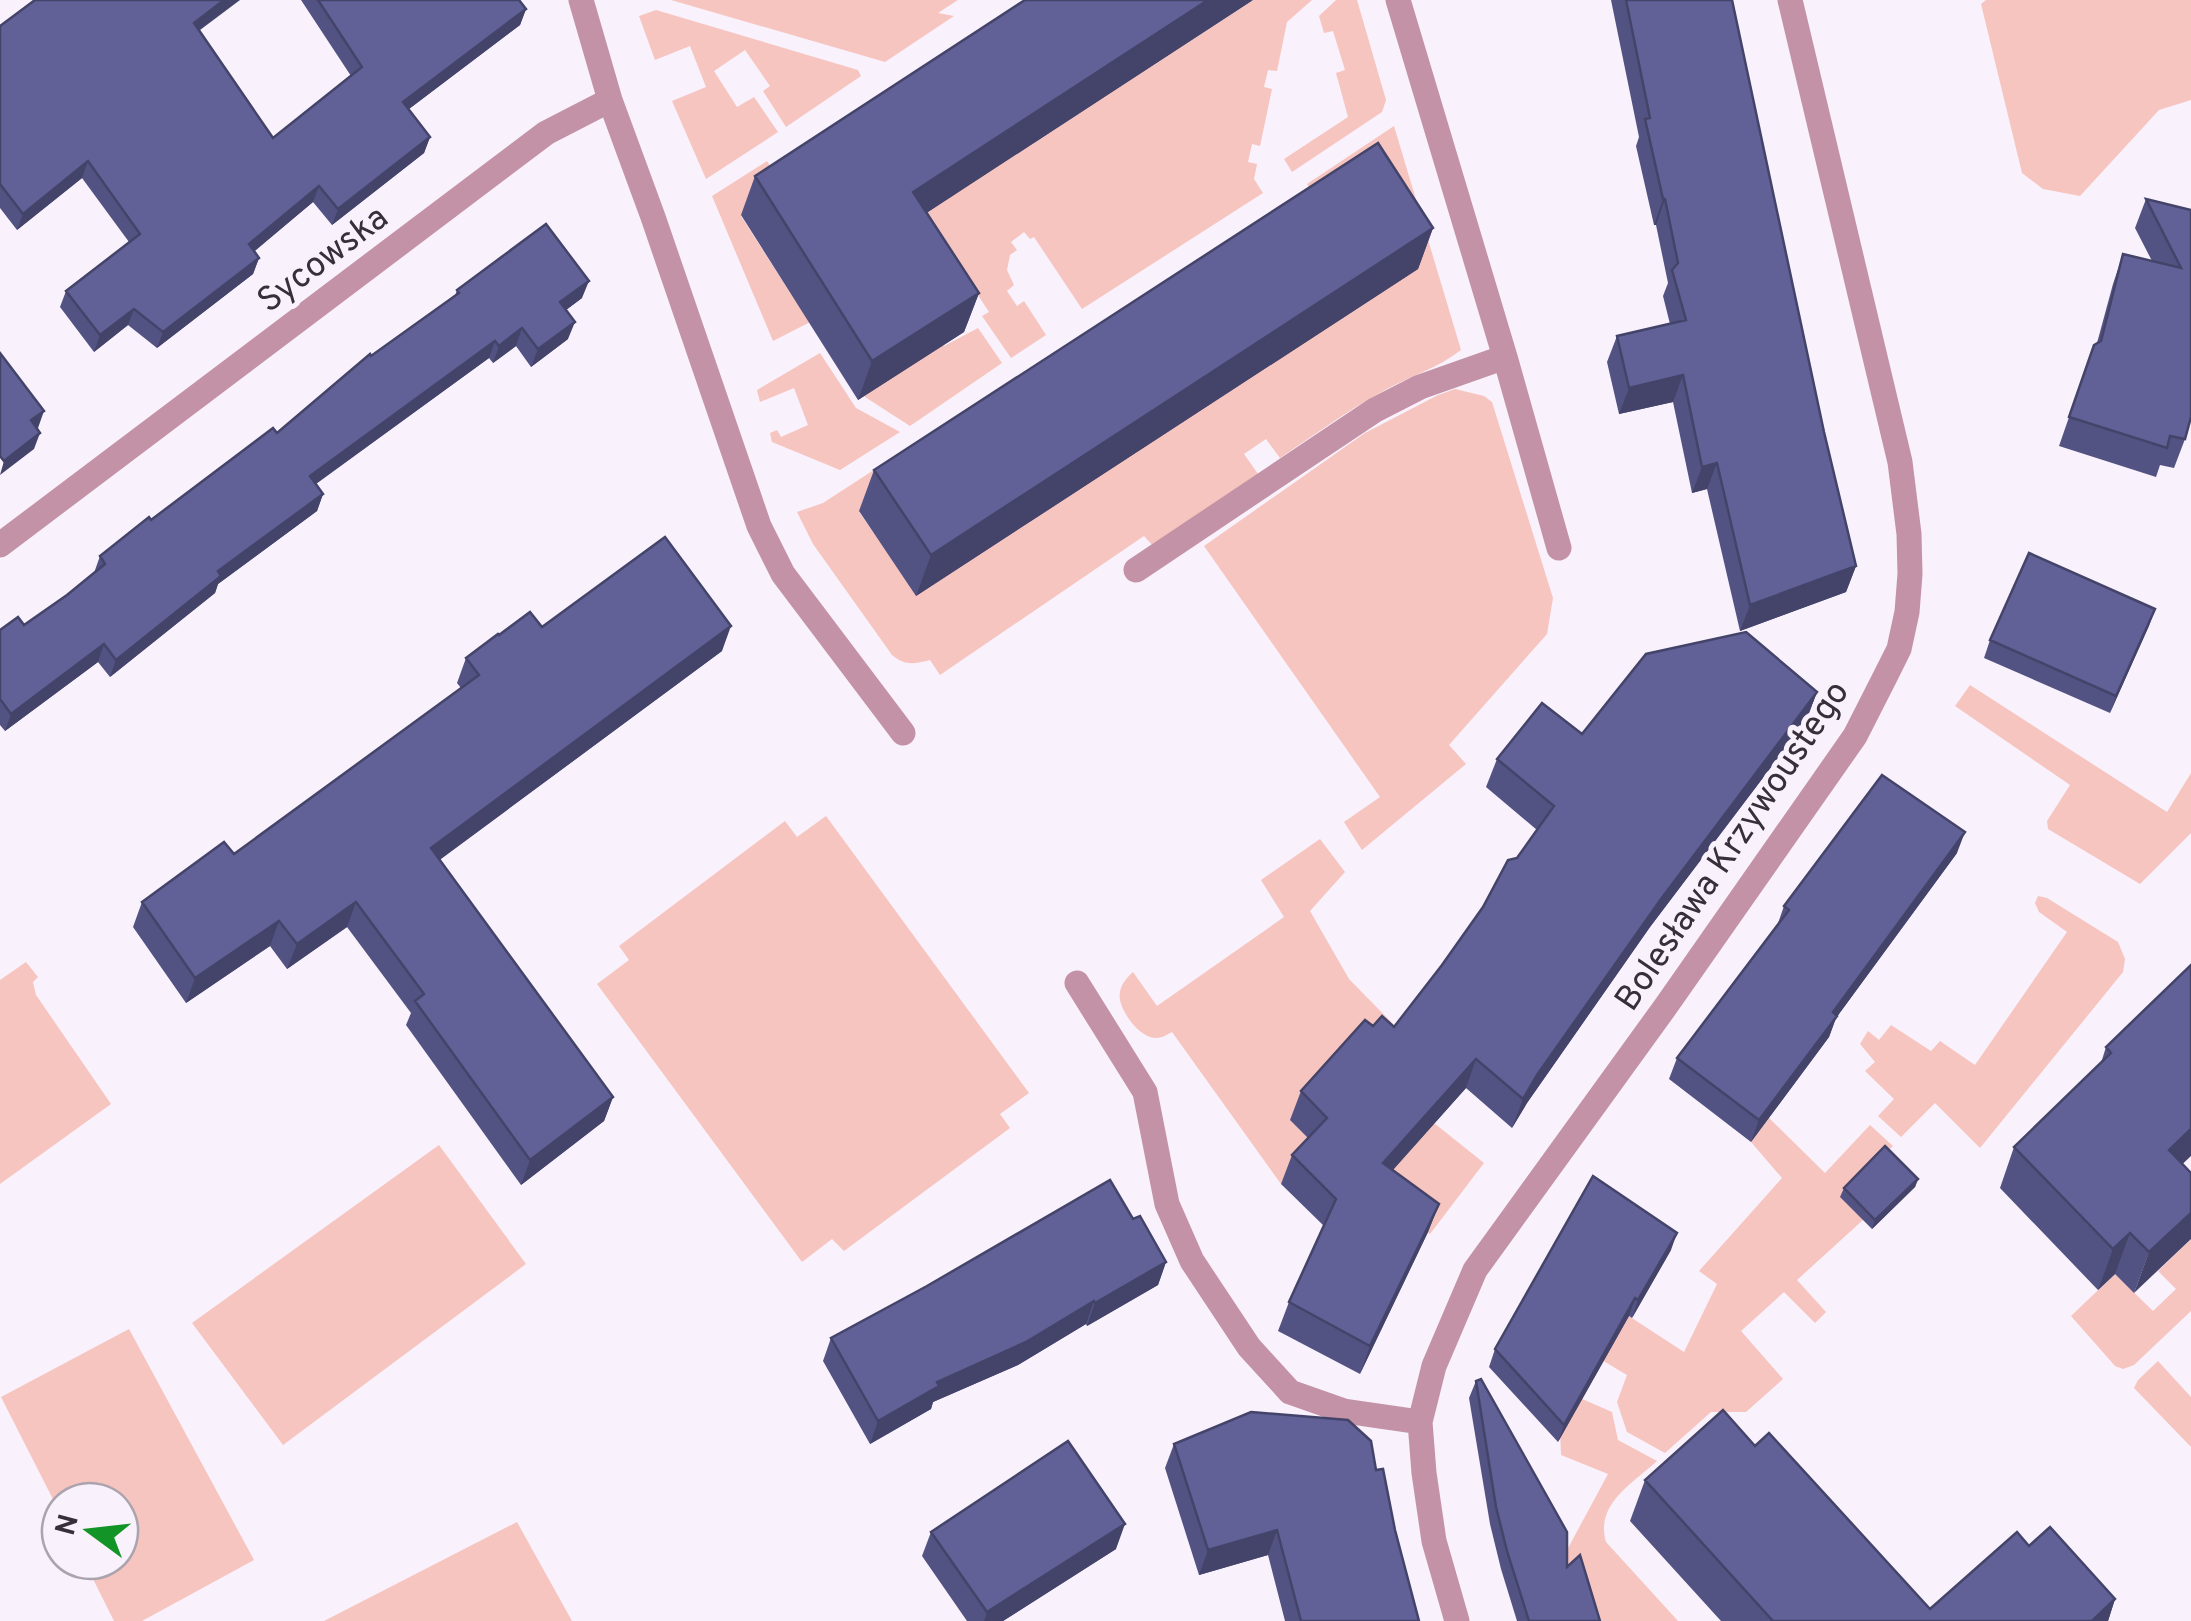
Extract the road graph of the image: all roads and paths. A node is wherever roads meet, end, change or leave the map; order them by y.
1 (581, 0) edge
2 (1398, 0) edge
3 (1790, 0) edge
4 (610, 100) junction
5 (1506, 357) junction
6 (0, 545) edge
7 (1559, 548) dead end
8 (1136, 570) dead end
9 (904, 734) dead end
10 (1077, 983) dead end
11 (1420, 1422) junction
12 (1456, 1621) edge

1 - 4 street
2 - 5 street
3 - 11 street, Bolesława Krzywoustego
4 - 6 street, Sycowska
4 - 9 street
5 - 7 street
5 - 8 street
10 - 11 street
11 - 12 street, Bolesława Krzywoustego

